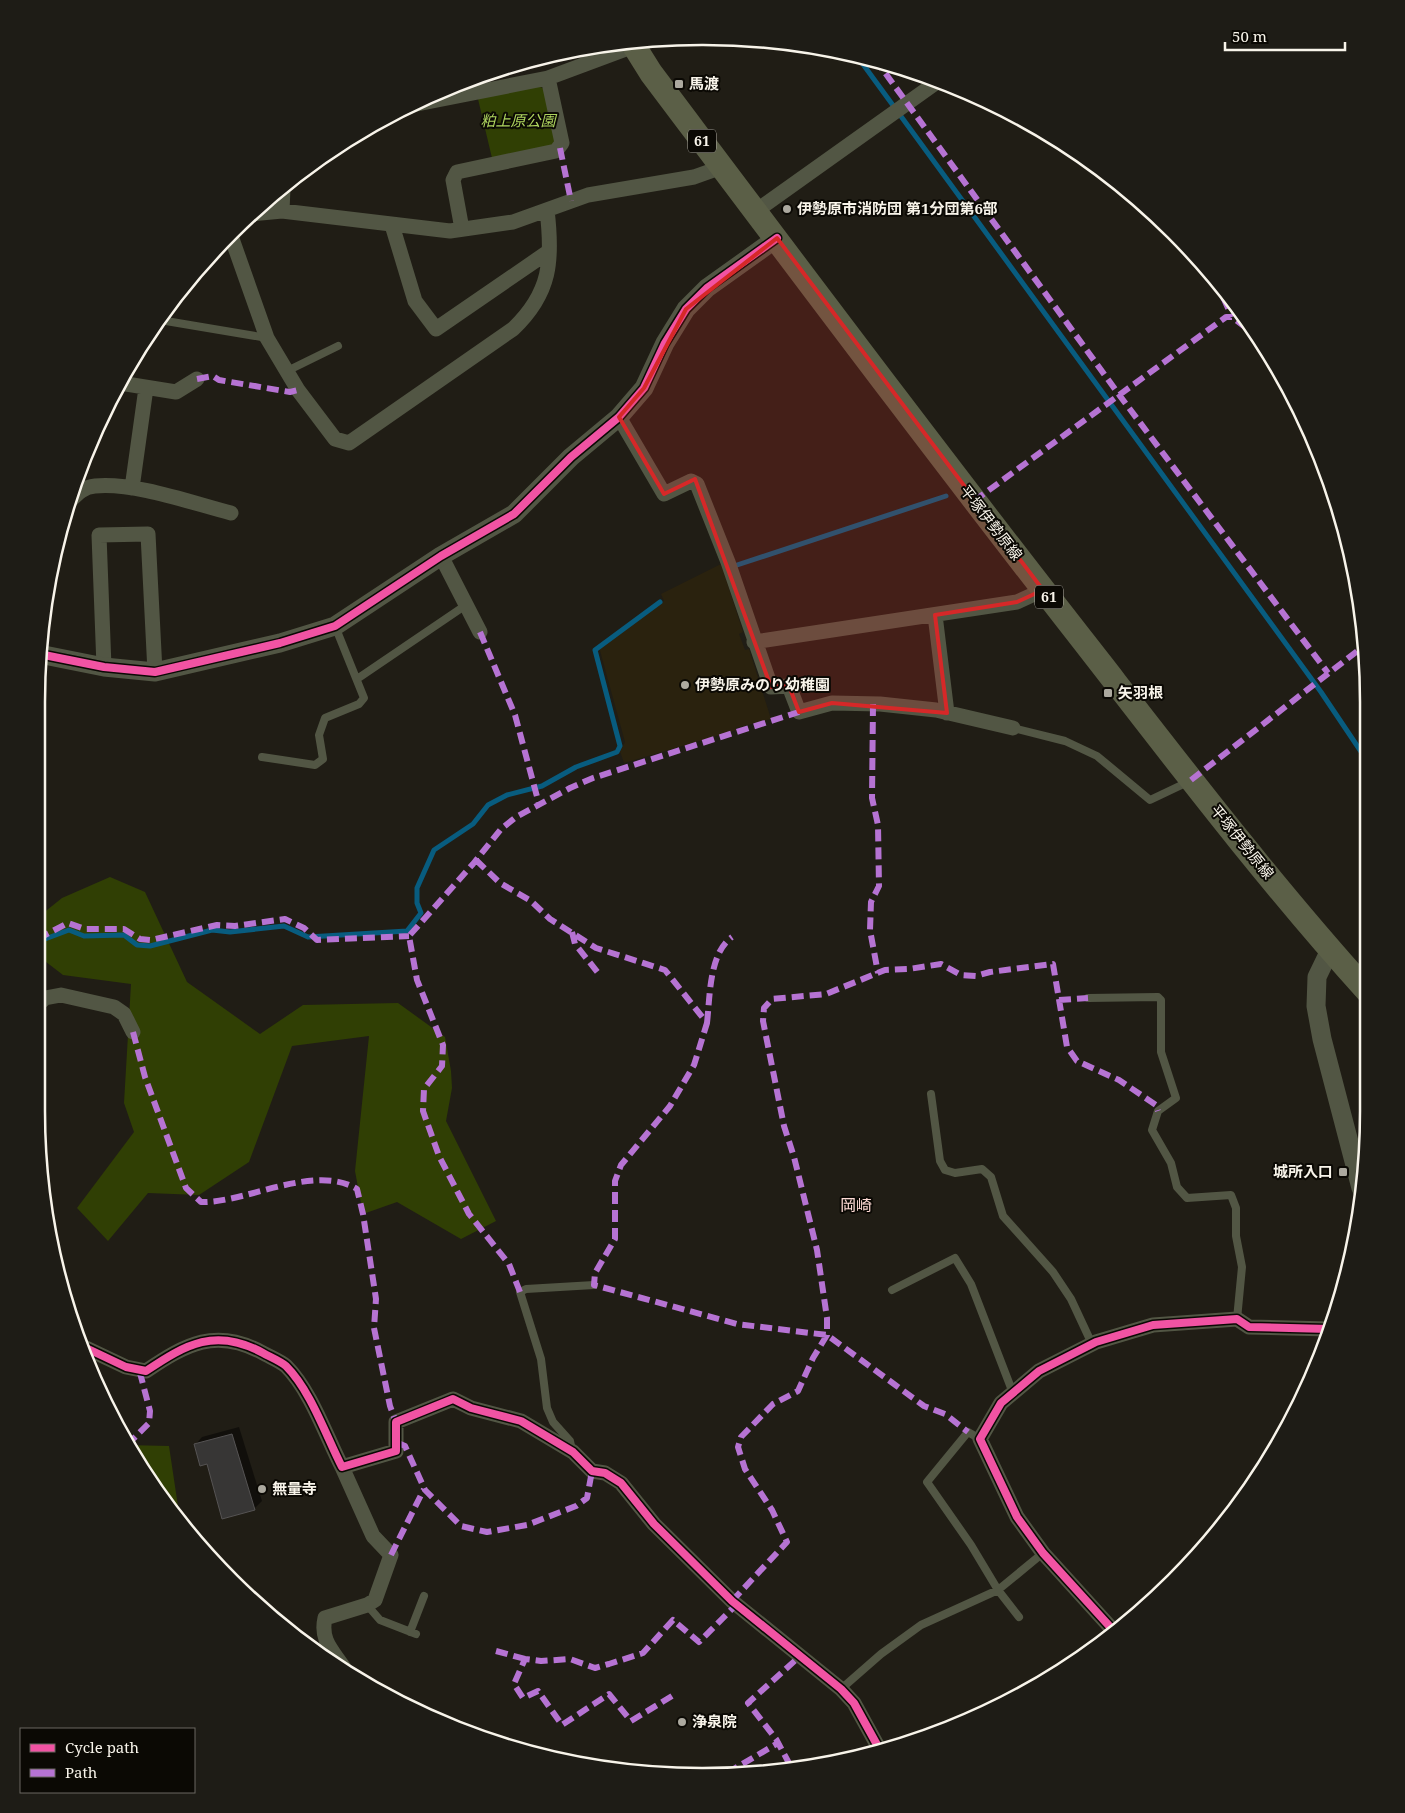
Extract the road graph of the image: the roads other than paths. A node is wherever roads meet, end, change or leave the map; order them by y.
1 (636, 49) edge
2 (613, 52) edge
3 (548, 78) junction
4 (931, 86) edge
5 (442, 99) edge
6 (722, 167) junction
7 (283, 197) edge
8 (547, 210) junction
9 (282, 211) junction
10 (756, 211) junction
11 (264, 213) edge
12 (392, 225) junction
13 (462, 229) junction
14 (776, 238) junction
15 (233, 243) edge
16 (548, 252) junction
17 (167, 321) edge
18 (267, 338) junction
19 (338, 346) dead end
20 (287, 371) junction
21 (197, 379) dead end
22 (128, 384) edge
23 (146, 388) junction
24 (619, 417) junction
25 (132, 488) junction
26 (80, 491) edge
27 (231, 513) dead end
28 (441, 556) junction
29 (1043, 590) junction
30 (466, 605) junction
31 (935, 615) junction
32 (335, 626) junction
33 (480, 632) dead end
34 (754, 642) junction
35 (46, 655) edge
36 (104, 667) junction
37 (155, 672) junction
38 (357, 679) junction
39 (947, 713) junction
40 (1012, 728) joint
41 (262, 757) dead end
42 (1191, 780) junction
43 (1330, 950) junction
44 (1360, 983) edge
45 (45, 998) edge
46 (1088, 998) dead end
47 (133, 1032) dead end
48 (931, 1094) dead end
49 (1357, 1172) edge
50 (594, 1285) dead end
51 (892, 1290) dead end
52 (1237, 1319) junction
53 (1322, 1329) edge
54 (1092, 1344) junction
55 (91, 1350) edge
56 (1013, 1393) junction
57 (980, 1439) junction
58 (573, 1452) junction
59 (342, 1467) junction
60 (1043, 1553) junction
61 (998, 1590) junction
62 (424, 1596) dead end
63 (367, 1605) junction
64 (1019, 1617) dead end
65 (1110, 1626) edge
66 (336, 1656) edge
67 (841, 1690) junction
68 (877, 1745) edge

1 - 6 main road, 平塚伊勢原線 / 61
2 - 3 street
3 - 5 street
3 - 13 street
4 - 10 street
6 - 8 street
6 - 10 main road, 平塚伊勢原線 / 61
7 - 9 street
8 - 13 street
8 - 16 street
9 - 11 street
9 - 12 street
10 - 14 main road, 平塚伊勢原線 / 61
12 - 13 street
12 - 16 street
14 - 24 street
14 - 29 main road, 平塚伊勢原線 / 61
15 - 18 street
16 - 20 street
17 - 18 lane
18 - 20 street
19 - 20 lane
21 - 23 street
22 - 23 street
23 - 25 street
24 - 28 street
24 - 34 street
25 - 26 street
25 - 27 street
28 - 30 street
28 - 32 street
29 - 31 street
29 - 42 main road, 平塚伊勢原線 / 61
30 - 33 street
30 - 38 lane
31 - 34 street
31 - 39 street
32 - 37 street
32 - 38 lane
34 - 39 street
35 - 36 street
36 - 37 street
36 - 37 street
38 - 41 lane
39 - 40 street
40 - 42 lane
42 - 43 main road, 平塚伊勢原線 / 61
43 - 44 main road, 平塚伊勢原線 / 61
43 - 49 street
45 - 47 street
46 - 52 lane
48 - 54 lane
50 - 58 lane
51 - 56 lane
52 - 53 street
52 - 54 street
54 - 56 street
55 - 59 street
56 - 57 street
57 - 60 street
57 - 61 lane
58 - 59 street
58 - 67 street
59 - 63 street
60 - 61 lane
60 - 65 street
61 - 64 lane
61 - 67 lane
62 - 63 lane
63 - 66 street
67 - 68 street

